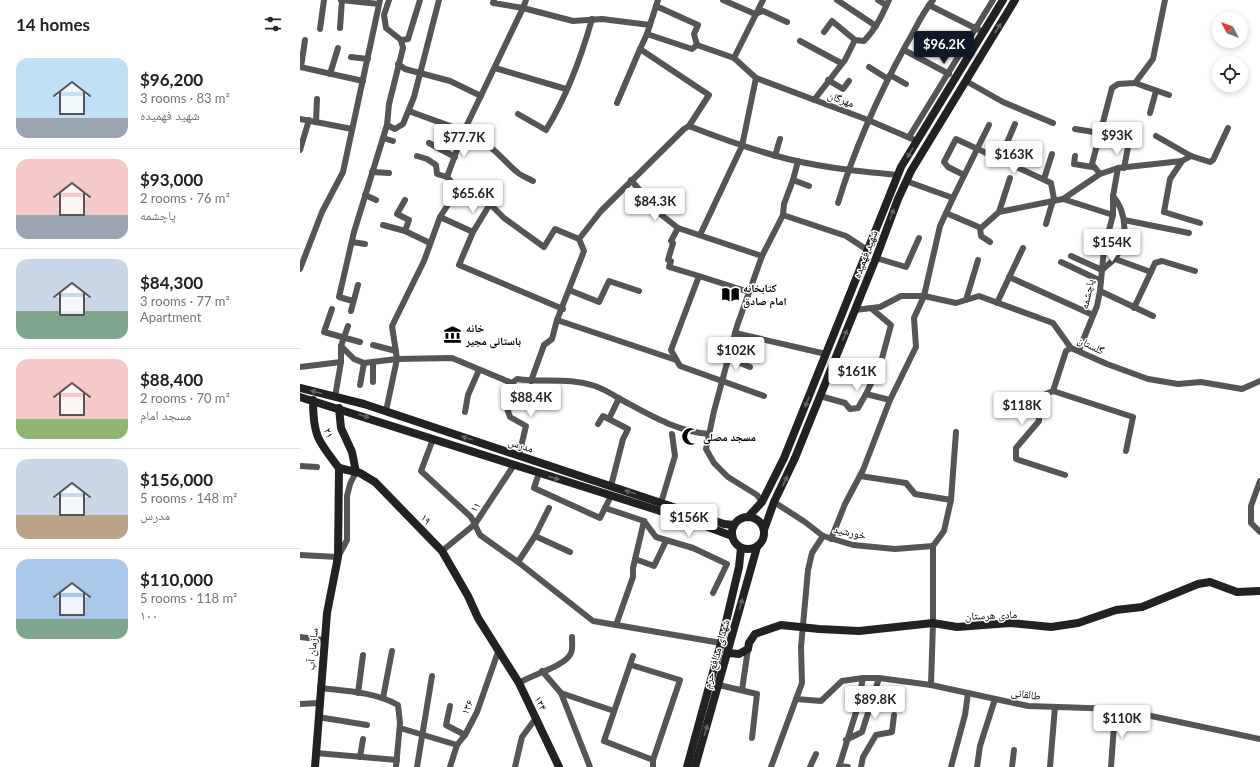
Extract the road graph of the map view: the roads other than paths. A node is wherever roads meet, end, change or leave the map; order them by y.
1 (324, 0) edge
2 (342, 0) edge
3 (389, 0) edge
4 (420, 0) edge
5 (439, 0) edge
6 (494, 0) edge
7 (526, 0) edge
8 (723, 0) edge
9 (763, 0) edge
10 (837, 0) edge
11 (878, 0) edge
12 (993, 0) edge
13 (1003, 0) edge
14 (1016, 0) edge
15 (1165, 0) edge
16 (380, 2) edge
17 (931, 2) edge
18 (657, 3) edge
19 (888, 3) edge
20 (523, 8) junction
21 (755, 14) junction
22 (592, 20) junction
23 (787, 22) dead end
24 (650, 25) junction
25 (876, 26) junction
26 (340, 28) dead end
27 (320, 29) dead end
28 (980, 30) junction
29 (824, 32) dead end
30 (647, 34) junction
31 (305, 40) dead end
32 (401, 40) junction
33 (855, 40) junction
34 (800, 41) dead end
35 (697, 45) junction
36 (338, 48) dead end
37 (640, 49) junction
38 (904, 50) junction
39 (351, 57) dead end
40 (734, 58) junction
41 (368, 59) junction
42 (841, 63) junction
43 (398, 64) junction
44 (300, 67) edge
45 (869, 67) dead end
46 (495, 68) junction
47 (421, 73) junction
48 (330, 74) junction
49 (949, 74) junction
50 (889, 77) junction
51 (756, 78) junction
52 (828, 80) junction
53 (363, 81) junction
54 (849, 81) dead end
55 (966, 81) junction
56 (1135, 83) junction
57 (906, 84) dead end
58 (566, 89) junction
59 (1156, 91) junction
60 (947, 92) junction
61 (1169, 95) dead end
62 (481, 96) junction
63 (956, 97) junction
64 (317, 99) dead end
65 (814, 100) junction
66 (616, 103) dead end
67 (939, 105) junction
68 (948, 110) junction
69 (408, 111) junction
70 (1150, 113) dead end
71 (518, 114) dead end
72 (300, 119) edge
73 (309, 120) junction
74 (868, 120) junction
75 (316, 122) junction
76 (1053, 123) dead end
77 (1016, 124) dead end
78 (387, 125) junction
79 (989, 125) dead end
80 (689, 126) junction
81 (1228, 128) dead end
82 (352, 129) junction
83 (1075, 129) dead end
84 (464, 131) junction
85 (1100, 133) junction
86 (1156, 136) dead end
87 (909, 137) junction
88 (383, 138) junction
89 (780, 139) dead end
90 (393, 141) dead end
91 (917, 141) junction
92 (429, 143) dead end
93 (742, 146) junction
94 (1128, 147) dead end
95 (977, 148) junction
96 (300, 150) edge
97 (1052, 154) dead end
98 (417, 156) dead end
99 (774, 156) junction
100 (1075, 156) dead end
101 (1191, 156) junction
102 (455, 157) junction
103 (1000, 159) junction
104 (798, 161) junction
105 (1182, 161) junction
106 (1092, 167) junction
107 (1121, 168) junction
108 (848, 171) junction
109 (372, 172) junction
110 (389, 173) dead end
111 (1100, 174) junction
112 (898, 175) junction
113 (964, 175) junction
114 (447, 177) junction
115 (1010, 178) dead end
116 (1044, 179) junction
117 (631, 180) junction
118 (793, 180) junction
119 (533, 181) dead end
120 (906, 181) junction
121 (809, 186) dead end
122 (458, 189) junction
123 (365, 195) junction
124 (1113, 196) junction
125 (953, 198) junction
126 (1063, 199) junction
127 (376, 200) dead end
128 (404, 200) dead end
129 (1054, 200) junction
130 (838, 203) dead end
131 (490, 204) junction
132 (999, 212) junction
133 (946, 213) junction
134 (1113, 215) junction
135 (783, 216) junction
136 (440, 217) junction
137 (1124, 220) junction
138 (1200, 223) dead end
139 (1046, 224) dead end
140 (383, 225) dead end
141 (678, 228) junction
142 (980, 228) junction
143 (405, 231) junction
144 (473, 232) junction
145 (1189, 233) dead end
146 (700, 235) junction
147 (919, 238) dead end
148 (579, 239) junction
149 (352, 242) junction
150 (990, 242) dead end
151 (430, 243) junction
152 (365, 244) dead end
153 (1023, 248) dead end
154 (869, 251) junction
155 (762, 256) junction
156 (1071, 256) dead end
157 (876, 258) junction
158 (1115, 259) junction
159 (978, 260) dead end
160 (1061, 262) dead end
161 (300, 269) edge
162 (1102, 270) junction
163 (1194, 271) dead end
164 (1151, 272) junction
165 (699, 276) junction
166 (1009, 277) junction
167 (1101, 281) junction
168 (358, 285) dead end
169 (569, 290) junction
170 (639, 291) dead end
171 (1100, 291) junction
172 (749, 292) junction
173 (924, 296) junction
174 (966, 300) junction
175 (353, 301) junction
176 (997, 303) junction
177 (1134, 308) junction
178 (332, 309) dead end
179 (872, 309) junction
180 (563, 310) junction
181 (855, 310) junction
182 (351, 311) dead end
183 (1093, 315) junction
184 (1153, 316) dead end
185 (557, 320) junction
186 (348, 326) dead end
187 (735, 332) junction
188 (344, 337) junction
189 (360, 342) dead end
190 (373, 344) dead end
191 (341, 346) junction
192 (1071, 348) junction
193 (1079, 350) junction
194 (396, 351) junction
195 (826, 354) junction
196 (728, 358) junction
197 (397, 360) junction
198 (676, 360) junction
199 (342, 362) junction
200 (373, 362) junction
201 (364, 363) junction
202 (300, 367) edge
203 (750, 367) dead end
204 (480, 370) junction
205 (532, 381) junction
206 (1260, 381) edge
207 (373, 382) dead end
208 (722, 382) junction
209 (512, 383) junction
210 (360, 385) dead end
211 (300, 388) edge
212 (1053, 391) junction
213 (866, 394) junction
214 (764, 396) dead end
215 (820, 396) junction
216 (300, 397) edge
217 (335, 397) junction
218 (619, 398) junction
219 (313, 400) junction
220 (890, 400) junction
221 (339, 408) junction
222 (386, 412) junction
223 (464, 412) dead end
224 (609, 419) junction
225 (799, 422) junction
226 (598, 424) dead end
227 (808, 426) junction
228 (956, 432) dead end
229 (672, 434) dead end
230 (710, 434) junction
231 (794, 435) junction
232 (433, 438) junction
233 (803, 439) junction
234 (482, 443) junction
235 (1126, 451) dead end
236 (480, 454) junction
237 (519, 456) junction
238 (514, 465) junction
239 (300, 466) edge
240 (317, 467) dead end
241 (339, 468) junction
242 (356, 472) junction
243 (539, 473) junction
244 (1065, 475) dead end
245 (860, 476) junction
246 (1260, 481) edge
247 (611, 486) junction
248 (611, 496) junction
249 (951, 500) junction
250 (762, 502) junction
251 (774, 502) junction
252 (661, 503) junction
253 (549, 508) dead end
254 (605, 508) junction
255 (748, 517) junction
256 (644, 521) junction
257 (474, 524) junction
258 (734, 526) junction
259 (764, 530) junction
260 (1260, 532) edge
261 (535, 536) junction
262 (732, 536) junction
263 (823, 536) junction
264 (831, 538) junction
265 (666, 540) junction
266 (933, 546) junction
267 (757, 547) junction
268 (741, 548) junction
269 (442, 551) junction
270 (570, 552) dead end
271 (300, 555) edge
272 (338, 557) junction
273 (635, 559) junction
274 (518, 562) junction
275 (1260, 592) edge
276 (713, 593) dead end
277 (933, 623) junction
278 (616, 625) junction
279 (803, 627) junction
280 (300, 637) edge
281 (572, 637) dead end
282 (324, 640) junction
283 (721, 643) junction
284 (748, 649) junction
285 (392, 651) dead end
286 (498, 652) junction
287 (728, 653) junction
288 (363, 655) dead end
289 (634, 656) dead end
290 (631, 665) junction
291 (542, 671) junction
292 (432, 676) dead end
293 (863, 678) junction
294 (879, 678) junction
295 (519, 683) junction
296 (719, 685) junction
297 (931, 685) junction
298 (320, 688) junction
299 (742, 690) junction
300 (358, 692) junction
301 (561, 693) junction
302 (968, 693) junction
303 (383, 698) junction
304 (796, 699) junction
305 (995, 699) junction
306 (319, 703) junction
307 (300, 704) edge
308 (450, 706) dead end
309 (1055, 707) junction
310 (1118, 709) junction
311 (614, 711) junction
312 (894, 715) dead end
313 (318, 717) junction
314 (536, 718) junction
315 (367, 725) dead end
316 (400, 728) junction
317 (421, 735) junction
318 (466, 735) junction
319 (363, 738) dead end
320 (752, 738) dead end
321 (1260, 739) edge
322 (846, 740) junction
323 (457, 746) junction
324 (1014, 750) dead end
325 (316, 753) junction
326 (816, 754) dead end
327 (360, 757) junction
328 (396, 760) junction
329 (653, 764) edge
330 (839, 766) edge
331 (315, 767) edge
332 (396, 767) edge
333 (417, 767) edge
334 (450, 767) edge
335 (515, 767) edge
336 (559, 767) edge
337 (590, 767) edge
338 (686, 767) edge
339 (695, 767) edge
340 (771, 767) edge
341 (810, 767) edge
342 (848, 767) edge
343 (861, 767) edge
344 (950, 767) edge
345 (977, 767) edge
346 (1012, 767) edge
347 (1050, 767) edge
348 (1111, 767) edge

1 - 27 street
2 - 16 street
2 - 26 street
3 - 32 street
4 - 32 street
5 - 47 street
6 - 20 street
7 - 20 street
8 - 21 street
9 - 21 street
10 - 25 street
11 - 19 street
12 - 28 street
13 - 28 main road, شهید فهمیده
55 -> 14 main road, شهید فهمیده
15 - 56 street
16 - 41 street
17 - 28 street
17 - 38 street
18 - 24 street
18 - 35 street
19 - 25 street
20 - 22 street
20 - 46 street
21 - 23 street
21 - 40 street
22 - 24 street
22 - 58 street
24 - 30 street
25 - 33 street
28 - 49 street
28 - 60 main road, شهید فهمیده
29 - 33 street
30 - 35 street
30 - 37 street
31 - 44 street
32 - 43 street
33 - 42 street
34 - 42 street
35 - 40 street
36 - 48 street
37 - 66 street
37 - 80 street
38 - 49 street
38 - 50 street
39 - 41 street
40 - 51 street
41 - 53 street
42 - 52 street
43 - 47 street
43 - 78 street
44 - 48 street
45 - 50 street
46 - 58 street
46 - 62 street
47 - 62 street
47 - 69 street
48 - 53 street
49 - 87 street
50 - 57 street
50 - 74 street
51 - 65 street, مهرگان
51 - 93 street
52 - 54 street
52 - 65 street
53 - 82 street
55 - 63 main road, شهید فهمیده
55 - 76 street
56 - 59 street
56 - 85 street
58 - 71 street
59 - 61 street
59 - 70 street
60 - 63 main road
60 - 67 main road, شهید فهمیده
62 - 84 street
63 - 68 main road, شهید فهمیده
64 - 75 street
65 - 74 street, مهرگان
67 - 68 main road
67 - 91 main road, شهید فهمیده
68 - 120 main road, شهید فهمیده
69 - 78 street
69 - 84 street
72 - 73 street
73 - 75 street
73 - 96 street
74 - 87 street, مهرگان
74 - 108 street
75 - 82 street
77 - 103 street
78 - 88 street
79 - 95 street
80 - 93 street
80 - 117 street
81 - 101 street
82 - 161 street
83 - 85 street
84 - 102 street
84 - 119 street
85 - 106 street
86 - 101 street
87 - 91 street, مهرگان
88 - 90 street
88 - 109 street
89 - 99 street
91 -> 112 main road, شهید فهمیده
92 - 102 street
93 - 99 street
93 - 146 street
94 - 107 street, پاچشمه
95 - 103 street
95 - 113 street
95 - 113 street
97 - 116 street
98 - 114 street
99 - 104 street
100 - 106 street
101 - 105 street
102 - 114 street
103 - 116 street
104 - 108 street
104 - 118 street
105 - 107 street
105 - 138 street
106 - 111 street
107 - 111 street
107 - 124 street, پاچشمه
108 - 112 street
108 - 130 street
109 - 110 street
109 - 123 street
111 - 126 street
112 - 154 main road, شهید فهمیده
113 - 125 street
114 - 122 street
115 - 132 street
116 - 129 street
117 - 141 street
117 - 148 street
118 - 121 street
118 - 135 street
120 - 125 street
157 -> 120 main road, شهید فهمیده
122 - 131 street
122 - 136 street
123 - 127 street
123 - 149 street
124 - 134 street, پاچشمه
124 - 137 street
125 - 133 street
126 - 129 street
126 - 134 street
128 - 143 street
129 - 132 street
129 - 139 street
131 - 144 street
131 - 148 street
132 - 142 street
133 - 142 street
133 - 173 street
134 - 162 street, پاچشمه
135 - 154 street
135 - 155 street
136 - 144 street
136 - 151 street
137 - 145 street
137 - 158 street
140 - 143 street
141 - 146 street
141 - 165 street
142 - 150 street
143 - 151 street
144 - 180 street
146 - 155 street
147 - 157 street
148 - 169 street
149 - 152 street
149 - 175 street
151 - 194 street
153 - 166 street
154 - 195 main road, شهید فهمیده
155 - 172 street
156 - 162 street
157 - 181 main road, شهید فهمیده
158 - 162 street
158 - 164 street
159 - 174 street
160 - 167 street
162 - 167 street, پاچشمه
163 - 164 street
164 - 177 street
165 - 172 street
165 - 198 street
166 - 176 street
166 - 183 street
167 - 171 street, پاچشمه
168 - 175 street
169 - 170 street
169 - 180 street
171 - 177 street
171 - 183 street, پاچشمه
172 - 187 street
173 - 174 street, گلستان
173 - 179 street, گلستان
173 - 220 street
174 - 176 street, گلستان
175 - 182 street
176 - 192 street, گلستان
177 - 184 street
178 - 188 street
179 - 181 street, گلستان
179 - 213 street
180 - 185 street
215 -> 181 main road, شهید فهمیده
183 - 193 street, پاچشمه
185 - 198 street
185 - 205 street
186 - 188 street
187 - 195 street
187 - 196 street
188 - 189 street
188 - 191 street
190 - 194 street
191 - 199 street
191 - 201 street
192 - 193 street, گلستان
192 - 212 street
193 - 206 street, گلستان
194 - 197 street
195 -> 225 main road, شهید فهمیده
196 - 203 street
196 - 208 street
197 - 200 street
197 - 204 street
197 - 222 street
198 - 208 street
199 - 202 street
199 - 217 street
200 - 201 street
200 - 207 street
201 - 210 street
204 - 209 street
204 - 223 street
205 - 209 street
205 - 218 street
208 - 214 street
208 - 230 street
209 - 237 street
217 -> 211 main road, مدرس
212 - 235 street
212 - 244 street
213 - 215 street
213 - 220 street
215 - 227 main road, شهید فهمیده
216 - 219 main road, مدرس
217 - 222 main road, مدرس
218 - 224 street
218 - 230 street
219 - 221 main road, مدرس
219 - 241 main road, ۲۱
220 - 245 street
221 -> 232 main road, مدرس
221 - 242 main road
234 -> 222 main road, مدرس
224 - 226 street
224 - 247 street
225 - 227 main road
225 - 231 main road, شهید فهمیده
227 - 233 main road, شهید فهمیده
228 - 249 street
229 - 252 street
230 - 250 street
231 - 233 main road
231 - 250 main road, شهید فهمیده
232 - 236 main road, مدرس
232 - 257 street
251 -> 233 main road, شهید فهمیده
234 - 236 main road
234 - 237 main road, مدرس
236 - 238 main road, مدرس
237 - 247 main road, مدرس
238 - 243 main road, مدرس
238 - 257 street, ۱۱
239 - 240 street
241 - 242 main road, ۱۹
241 - 272 main road, سازمان آب
242 - 269 main road, ۱۹
242 - 272 street, سازمان آب
243 -> 248 main road, مدرس
243 - 254 street
245 - 249 street
245 - 264 street
246 - 260 street
252 -> 247 main road, مدرس
248 - 254 street
248 - 262 main road, مدرس
249 - 266 street
250 - 255 main road, شهید فهمیده
251 - 259 main road, شهید فهمیده
251 - 263 street, خورشید
252 - 258 main road, مدرس
253 - 261 street
254 - 256 street
255 - 258 main road
255 - 259 main road
256 - 265 street
256 - 273 street
257 - 269 street, ۱۱
257 - 274 street
258 - 262 main road
259 - 267 main road
261 - 270 street
261 - 274 street
262 - 268 main road
263 - 264 street, خورشید
263 - 279 street
264 - 266 street, خورشید
265 - 273 street
265 - 276 street
266 - 277 street
267 - 268 main road
287 -> 267 main road, شهدای مدافع حرم
268 - 283 main road, شهدای مدافع حرم
269 - 286 main road, ۱۹
271 - 272 street
272 - 282 main road, سازمان آب
273 - 278 street
274 - 278 street
275 - 277 main road, مادی هرستان
277 - 279 main road, مادی هرستان
277 - 297 street
278 - 283 street
279 - 284 main road, مادی هرستان
279 - 304 street
280 - 282 street
281 - 291 street
282 - 298 main road, سازمان آب
283 - 338 main road, شهدای مدافع حرم
284 - 287 main road
284 - 299 street
285 - 303 street
286 - 295 main road, ۱۲۴
286 - 318 street, ۱۳۶
287 - 296 main road, شهدای مدافع حرم
288 - 300 street
289 - 290 street
290 - 311 street
290 - 329 street
291 - 295 street
291 - 301 street, ۱۲۴
292 - 317 street
293 - 294 street, طالقانی
293 - 304 street, طالقانی
293 - 322 street
294 - 297 street, طالقانی
294 - 322 street
295 - 314 main road, ۱۲۴
296 - 299 street
339 -> 296 main road, شهدای مدافع حرم
297 - 302 street, طالقانی
298 - 300 street
298 - 306 main road, سازمان آب
299 - 320 street
300 - 303 street
301 - 311 street
301 - 337 street, ۱۲۴
302 - 305 street, طالقانی
302 - 344 street
303 - 316 street
304 - 340 street
305 - 309 street, طالقانی
305 - 345 street
306 - 307 street
306 - 313 main road, سازمان آب
308 - 318 street
309 - 310 street, طالقانی
309 - 347 street
310 - 321 street, طالقانی
310 - 348 street
311 - 329 street
312 - 343 street
313 - 315 street
313 - 325 main road, سازمان آب
314 - 335 street
314 - 336 main road, ۱۲۴
316 - 317 street
316 - 328 street
317 - 323 street
317 - 333 street
318 - 323 street, ۱۳۶
319 - 327 street
322 - 330 street
323 - 334 street, ۱۳۶
324 - 346 street
325 - 327 street
325 - 331 main road, سازمان آب
326 - 341 street
327 - 328 street
328 - 332 street
330 - 342 street

